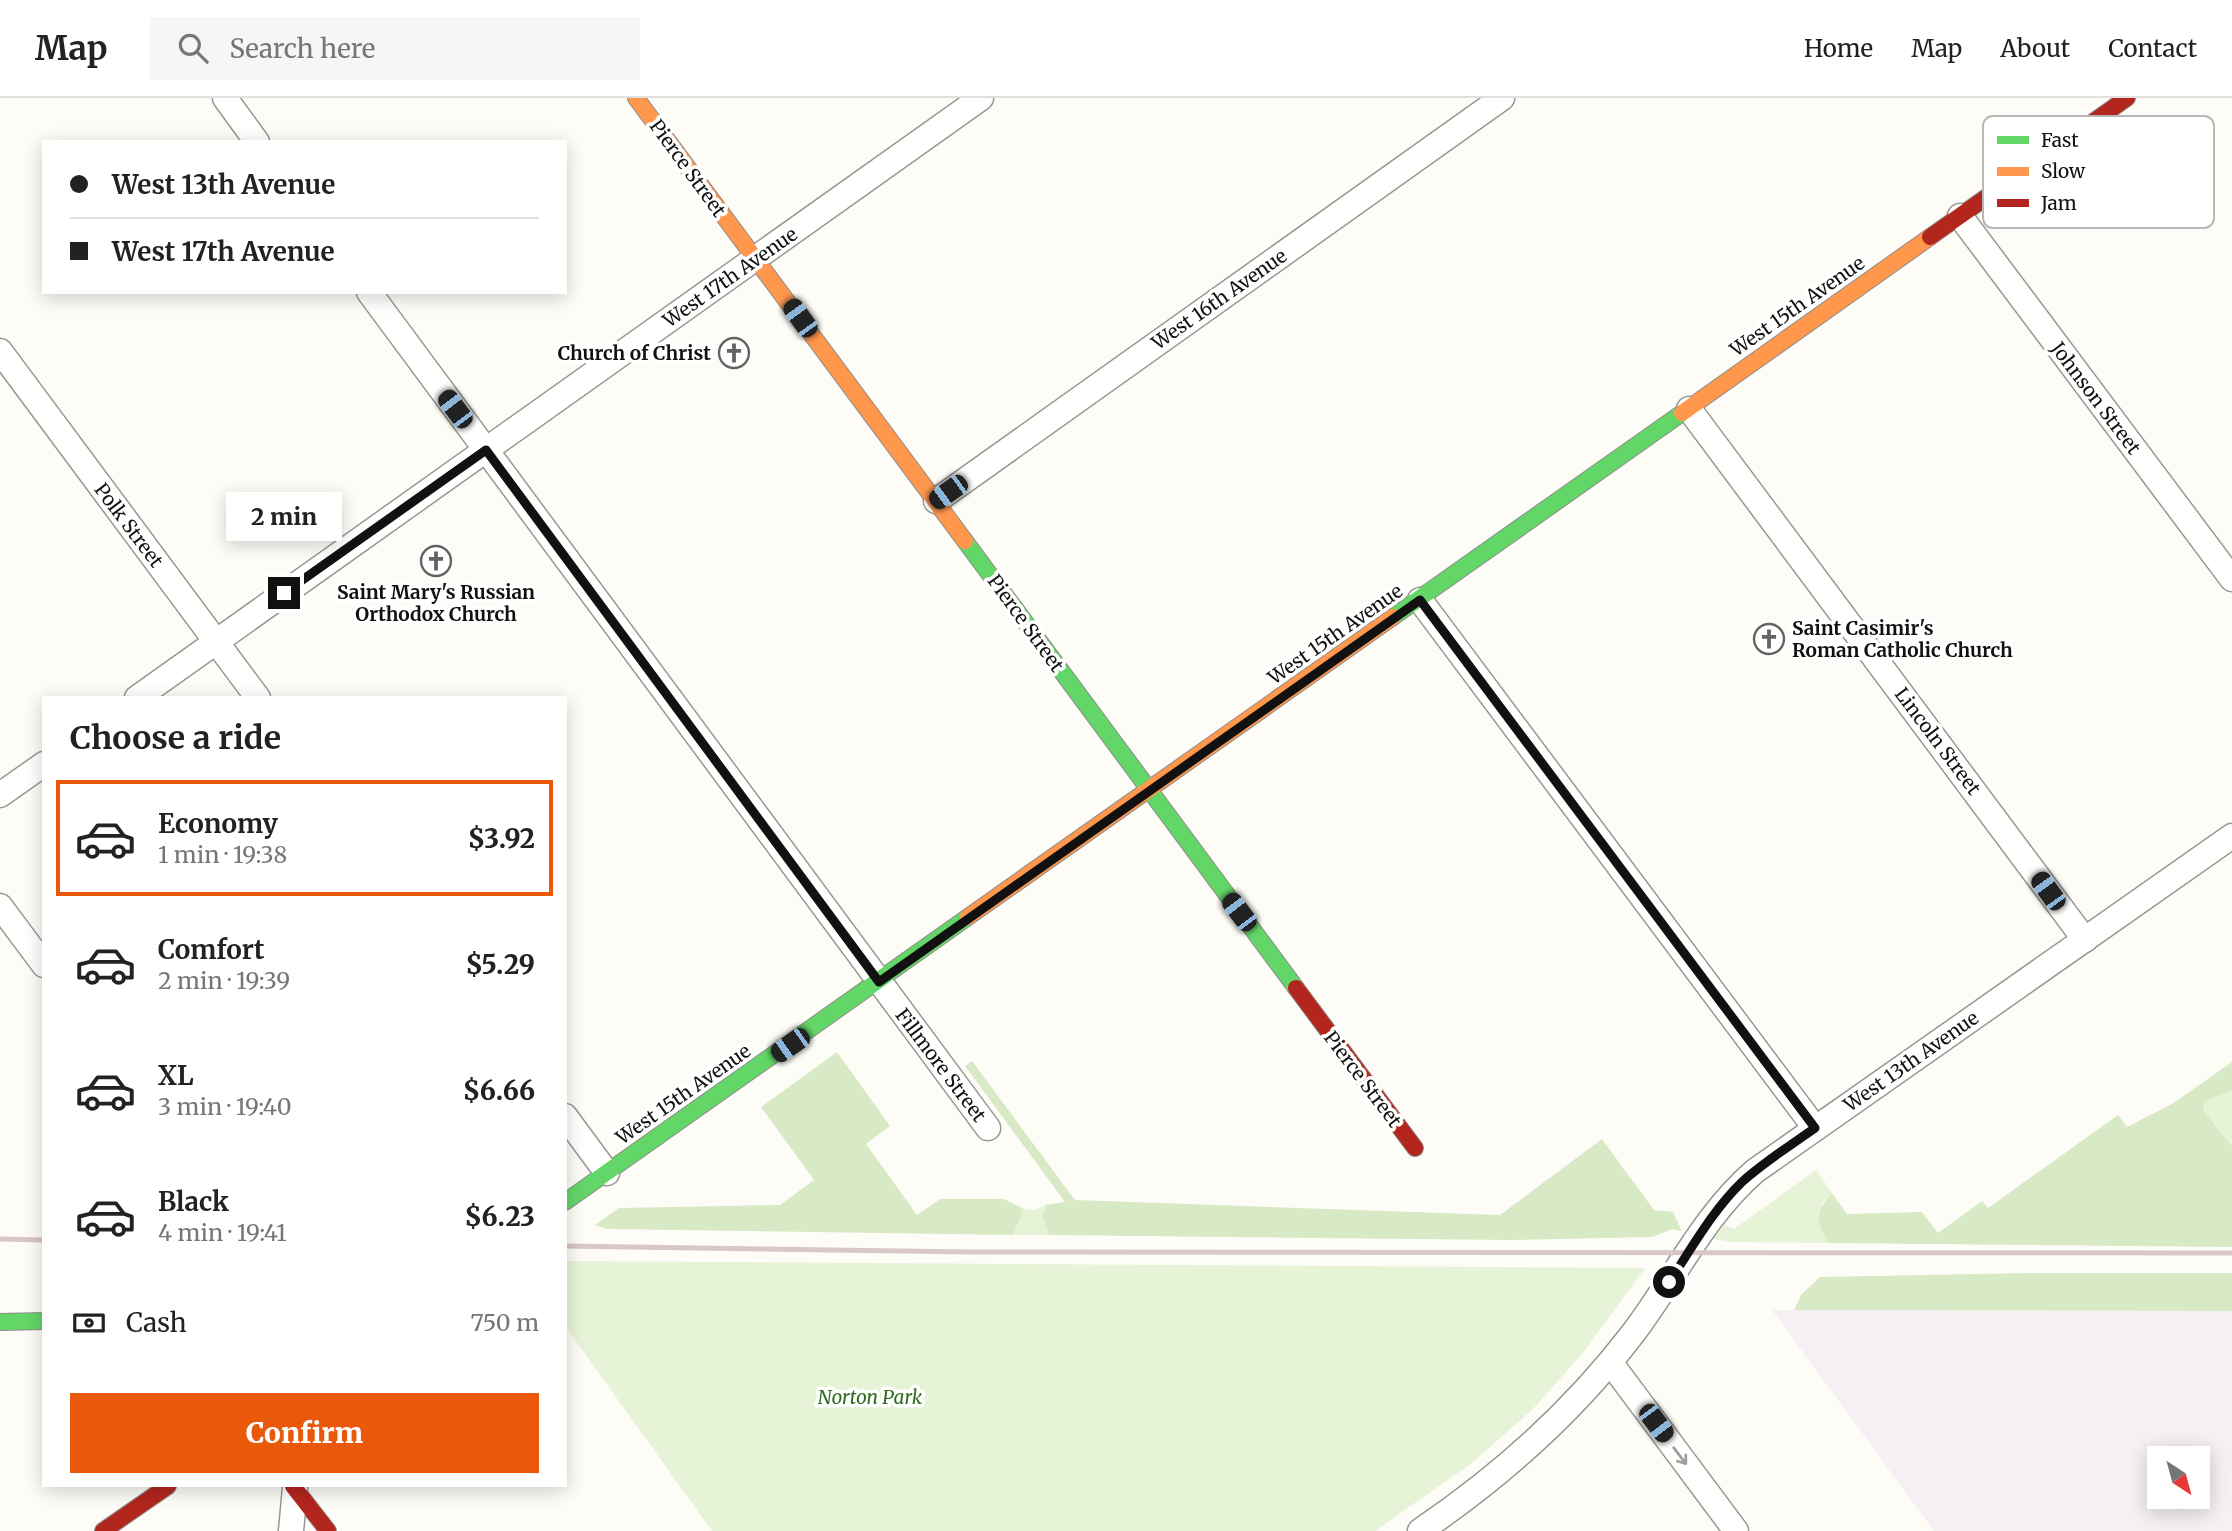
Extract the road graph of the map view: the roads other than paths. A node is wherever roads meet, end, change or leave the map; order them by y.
1 (225, 98) edge
2 (636, 98) edge
3 (981, 98) edge
4 (1502, 98) edge
5 (2127, 98) edge
6 (2102, 116) edge
7 (256, 140) edge
8 (1983, 200) edge
9 (1961, 216) junction
10 (755, 259) junction
11 (370, 294) edge
12 (0, 351) edge
13 (1689, 409) junction
14 (486, 450) junction
15 (936, 501) junction
16 (2232, 579) edge
17 (1420, 600) junction
18 (216, 642) junction
19 (139, 696) edge
20 (256, 696) edge
21 (42, 765) edge
22 (1149, 792) junction
23 (0, 795) edge
24 (2232, 836) edge
25 (0, 906) edge
26 (2085, 940) junction
27 (42, 962) edge
28 (879, 982) junction
29 (567, 1119) edge
30 (988, 1128) dead end
31 (1815, 1128) junction
32 (1415, 1148) dead end
33 (607, 1172) junction
34 (567, 1201) edge
35 (42, 1321) edge
36 (0, 1322) edge
37 (1610, 1362) junction
38 (167, 1487) edge
39 (294, 1487) edge
40 (103, 1531) edge
41 (291, 1531) edge
42 (328, 1531) edge
43 (1420, 1531) edge
44 (1736, 1531) edge

1 - 7 street
2 - 10 main road, Pierce Street
3 - 10 street, West 17th Avenue
4 - 15 street, West 16th Avenue
5 - 6 main road, West 15th Avenue
8 - 9 main road, West 15th Avenue
9 - 13 main road, West 15th Avenue
9 - 16 street, Johnson Street
10 - 14 street, West 17th Avenue
10 - 15 main road, Pierce Street
11 - 14 street, Fillmore Street
12 - 18 street, Polk Street
13 - 17 main road, West 15th Avenue
13 - 26 street, Lincoln Street
14 - 18 street, West 17th Avenue
14 - 28 street, Fillmore Street
15 - 22 main road, Pierce Street
17 - 22 main road, West 15th Avenue
17 - 31 street
18 - 19 street, West 17th Avenue
18 - 20 street, Polk Street
21 - 23 street
22 - 28 main road, West 15th Avenue
22 - 32 main road, Pierce Street
24 - 26 street, West 13th Avenue
25 - 27 street
26 - 31 street, West 13th Avenue
28 - 30 street, Fillmore Street
28 - 33 main road, West 15th Avenue
29 - 33 street
31 - 37 street, West 13th Avenue
33 - 34 main road, West 15th Avenue
35 - 36 main road
37 - 43 street, West 13th Avenue
37 -> 44 street
38 - 40 main road
39 - 41 street
39 - 42 main road

